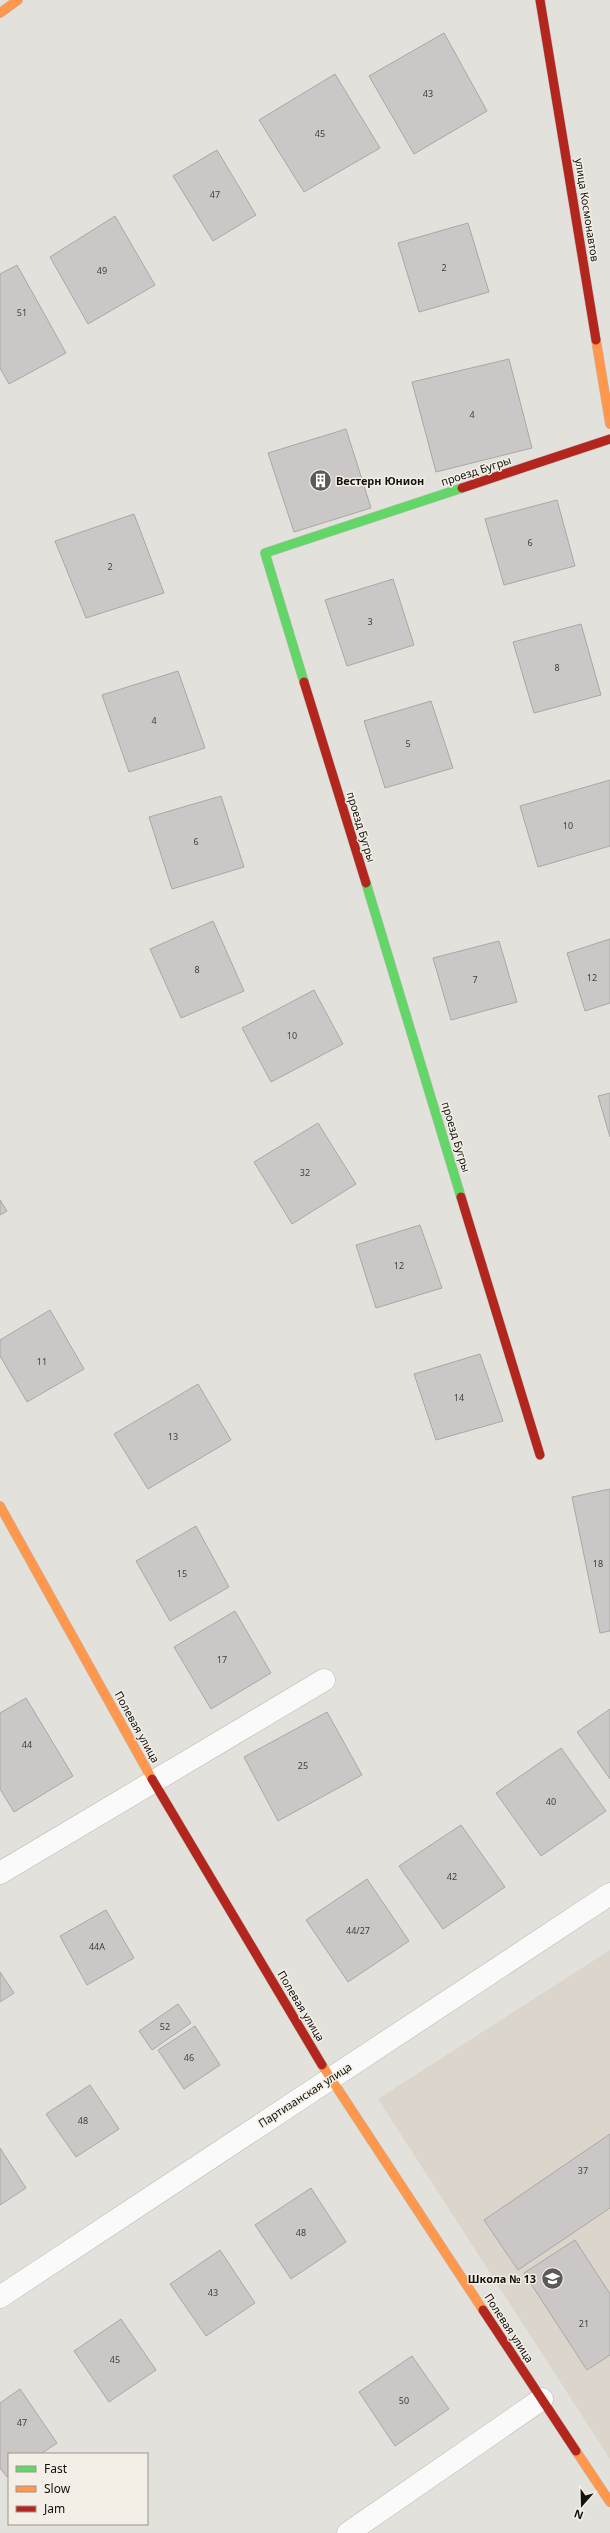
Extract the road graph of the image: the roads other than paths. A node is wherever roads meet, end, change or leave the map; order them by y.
1 (18, 0) edge
2 (540, 0) edge
3 (0, 13) edge
4 (610, 424) edge
5 (610, 440) edge
6 (540, 1455) dead end
7 (0, 1506) edge
8 (324, 1680) dead end
9 (154, 1782) junction
10 (0, 1873) edge
11 (610, 1894) edge
12 (330, 2079) junction
13 (0, 2297) edge
14 (542, 2399) junction
15 (610, 2502) edge
16 (348, 2533) edge

1 - 3 street
2 - 4 street, улица Космонавтов
5 - 6 street, проезд Бугры
7 - 9 street, Полевая улица
8 - 9 street
9 - 10 street
9 - 12 street, Полевая улица
11 - 12 street, Партизанская улица
12 - 13 street, Партизанская улица
12 - 14 street, Полевая улица
14 - 15 street, Полевая улица
14 - 16 street

